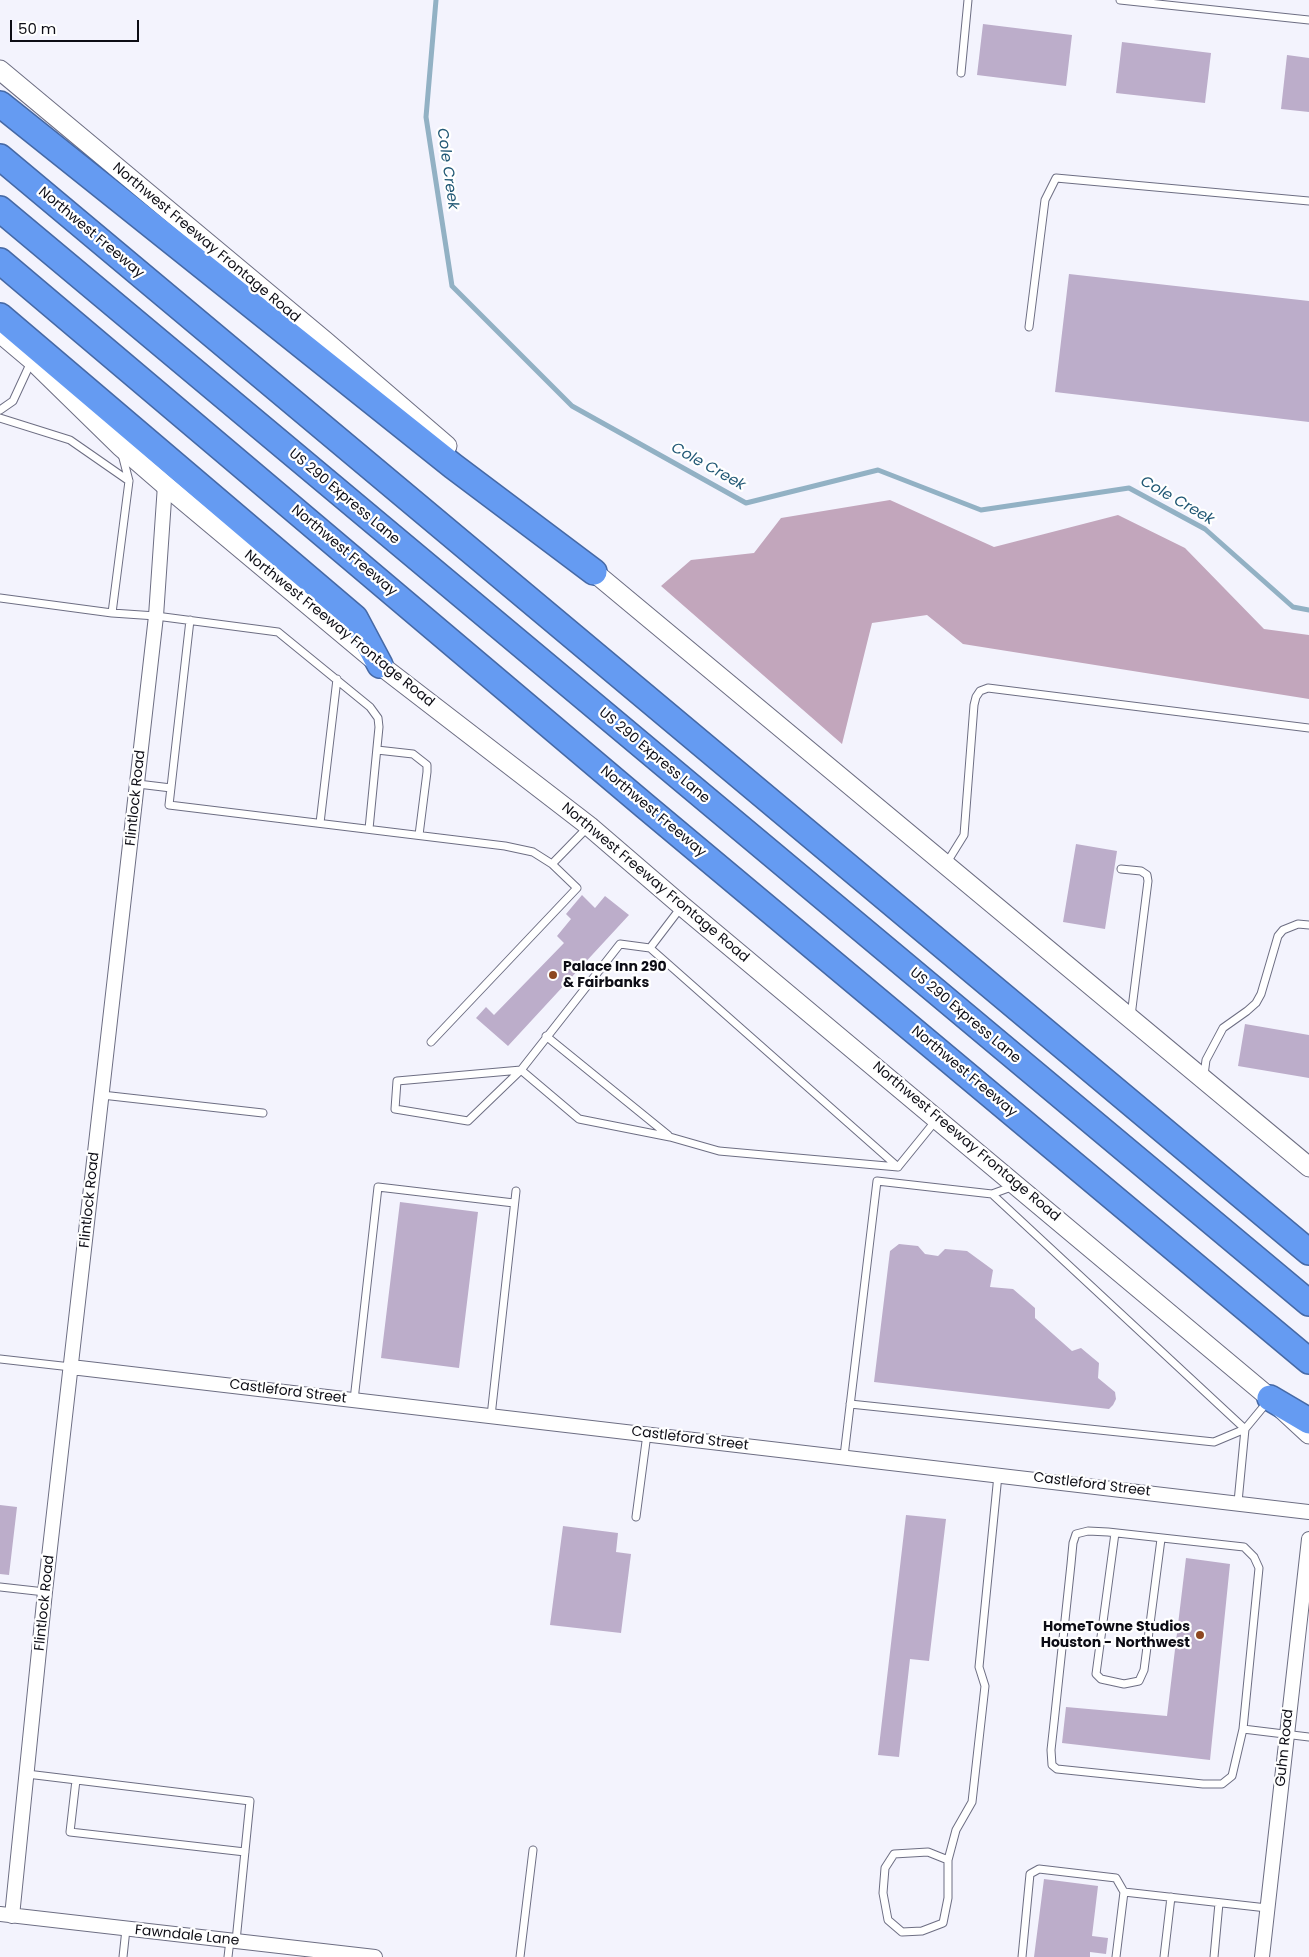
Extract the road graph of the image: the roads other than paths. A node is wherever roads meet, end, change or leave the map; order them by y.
1 (968, 0) edge
2 (1120, 0) edge
3 (1309, 20) edge
4 (0, 70) edge
5 (961, 73) dead end
6 (0, 104) edge
7 (0, 157) edge
8 (1309, 201) edge
9 (0, 209) edge
10 (0, 261) edge
11 (0, 316) edge
12 (1029, 327) dead end
13 (0, 333) edge
14 (32, 360) junction
15 (0, 410) edge
16 (0, 418) edge
17 (120, 446) junction
18 (128, 481) junction
19 (165, 485) junction
20 (594, 572) junction
21 (0, 598) edge
22 (112, 613) junction
23 (156, 616) junction
24 (190, 620) junction
25 (380, 665) junction
26 (337, 679) junction
27 (1309, 728) edge
28 (377, 750) junction
29 (138, 784) junction
30 (171, 788) junction
31 (320, 823) junction
32 (589, 826) junction
33 (369, 829) junction
34 (419, 835) junction
35 (552, 864) junction
36 (945, 865) junction
37 (1121, 869) dead end
38 (682, 906) junction
39 (1309, 925) edge
40 (650, 948) junction
41 (1131, 1019) junction
42 (546, 1036) junction
43 (431, 1042) dead end
44 (521, 1070) junction
45 (1204, 1080) junction
46 (102, 1095) junction
47 (263, 1113) dead end
48 (937, 1118) junction
49 (670, 1137) junction
50 (898, 1167) junction
51 (1309, 1167) edge
52 (1016, 1185) junction
53 (516, 1191) dead end
54 (992, 1194) junction
55 (514, 1203) junction
56 (1309, 1252) edge
57 (1309, 1303) edge
58 (0, 1359) edge
59 (1309, 1360) edge
60 (71, 1367) junction
61 (1270, 1398) junction
62 (354, 1400) junction
63 (850, 1404) junction
64 (491, 1416) junction
65 (1309, 1421) edge
66 (1245, 1429) junction
67 (647, 1434) junction
68 (1309, 1434) edge
69 (844, 1456) junction
70 (998, 1474) junction
71 (1238, 1502) junction
72 (1309, 1512) edge
73 (636, 1517) dead end
74 (1115, 1533) junction
75 (1161, 1539) junction
76 (1309, 1539) edge
77 (0, 1587) edge
78 (46, 1592) junction
79 (1243, 1729) junction
80 (1287, 1735) junction
81 (1309, 1737) edge
82 (27, 1774) junction
83 (76, 1780) junction
84 (533, 1850) dead end
85 (245, 1852) junction
86 (948, 1860) junction
87 (1124, 1892) junction
88 (1171, 1897) junction
89 (1220, 1903) junction
90 (1267, 1908) junction
91 (6, 1915) edge
92 (126, 1929) junction
93 (233, 1941) junction
94 (123, 1957) edge
95 (228, 1957) edge
96 (374, 1957) edge
97 (520, 1957) edge
98 (1022, 1957) edge
99 (1116, 1957) edge
100 (1164, 1957) edge
101 (1214, 1957) edge
102 (1262, 1957) edge

1 - 5 lane
2 - 3 lane
4 - 20 main road, Northwest Freeway Frontage Road
6 - 20 highway
7 - 56 highway, Northwest Freeway
8 - 12 lane
9 - 57 highway, US 290 Express Lane
10 - 59 highway, Northwest Freeway
11 - 25 highway
13 - 14 main road, Northwest Freeway Frontage Road
14 - 15 lane
14 - 17 main road, Northwest Freeway Frontage Road
16 - 18 lane
17 - 18 lane
17 - 19 main road, Northwest Freeway Frontage Road
18 - 22 lane
19 - 23 street, Flintlock Road
19 - 25 main road, Northwest Freeway Frontage Road
20 - 36 main road, Northwest Freeway Frontage Road
21 - 22 lane
22 - 23 lane
23 - 24 lane
23 - 29 street, Flintlock Road
24 - 26 lane
24 - 30 lane
25 - 32 main road, Northwest Freeway Frontage Road
26 - 28 lane
26 - 31 lane
27 - 36 lane
28 - 33 lane
28 - 34 lane
29 - 30 lane
29 - 46 street, Flintlock Road
30 - 31 lane
31 - 33 lane
32 - 35 lane
32 - 38 main road, Northwest Freeway Frontage Road
33 - 34 lane
34 - 35 lane
35 - 43 lane
36 - 41 main road, Northwest Freeway Frontage Road
37 - 41 lane
38 - 40 lane
38 - 48 main road, Northwest Freeway Frontage Road
39 - 45 lane
40 - 42 lane
40 - 50 lane
41 - 45 main road, Northwest Freeway Frontage Road
42 - 44 lane
42 - 49 lane
44 - 44 lane
44 - 49 lane
45 - 51 main road, Northwest Freeway Frontage Road
46 - 47 lane
46 - 60 street, Flintlock Road
48 - 50 lane
48 - 52 main road, Northwest Freeway Frontage Road
49 - 50 lane
52 - 54 lane
52 - 61 main road, Northwest Freeway Frontage Road
53 - 55 lane
54 - 63 lane
54 - 66 lane
55 - 62 lane
55 - 64 lane
58 - 60 lane
60 - 62 street, Castleford Street
60 - 78 street, Flintlock Road
61 - 65 highway
61 - 66 lane
61 - 68 main road, Northwest Freeway Frontage Road
62 - 64 street, Castleford Street
63 - 66 lane
63 - 69 lane
64 - 67 street, Castleford Street
66 - 71 lane
67 - 69 street, Castleford Street
67 - 73 lane
69 - 70 street, Castleford Street
70 - 71 street, Castleford Street
70 - 86 lane
71 - 72 street, Castleford Street
74 - 75 lane
74 - 75 lane
74 - 79 lane
75 - 79 lane
76 - 80 street, Guhn Road
77 - 78 lane
78 - 82 street, Flintlock Road
79 - 80 lane
80 - 81 lane
80 - 90 street, Guhn Road
82 - 83 lane
82 - 91 street, Flintlock Road
83 - 85 lane
83 - 85 lane
84 - 97 lane
85 - 93 lane
86 - 86 lane
87 - 88 lane
87 - 98 lane
87 - 99 lane
88 - 89 lane
88 - 100 lane
89 - 90 lane
89 - 101 lane
90 - 102 street, Guhn Road
91 - 92 street, Fawndale Lane
92 - 93 street, Fawndale Lane
92 - 94 lane
93 - 95 lane
93 - 96 street, Fawndale Lane

